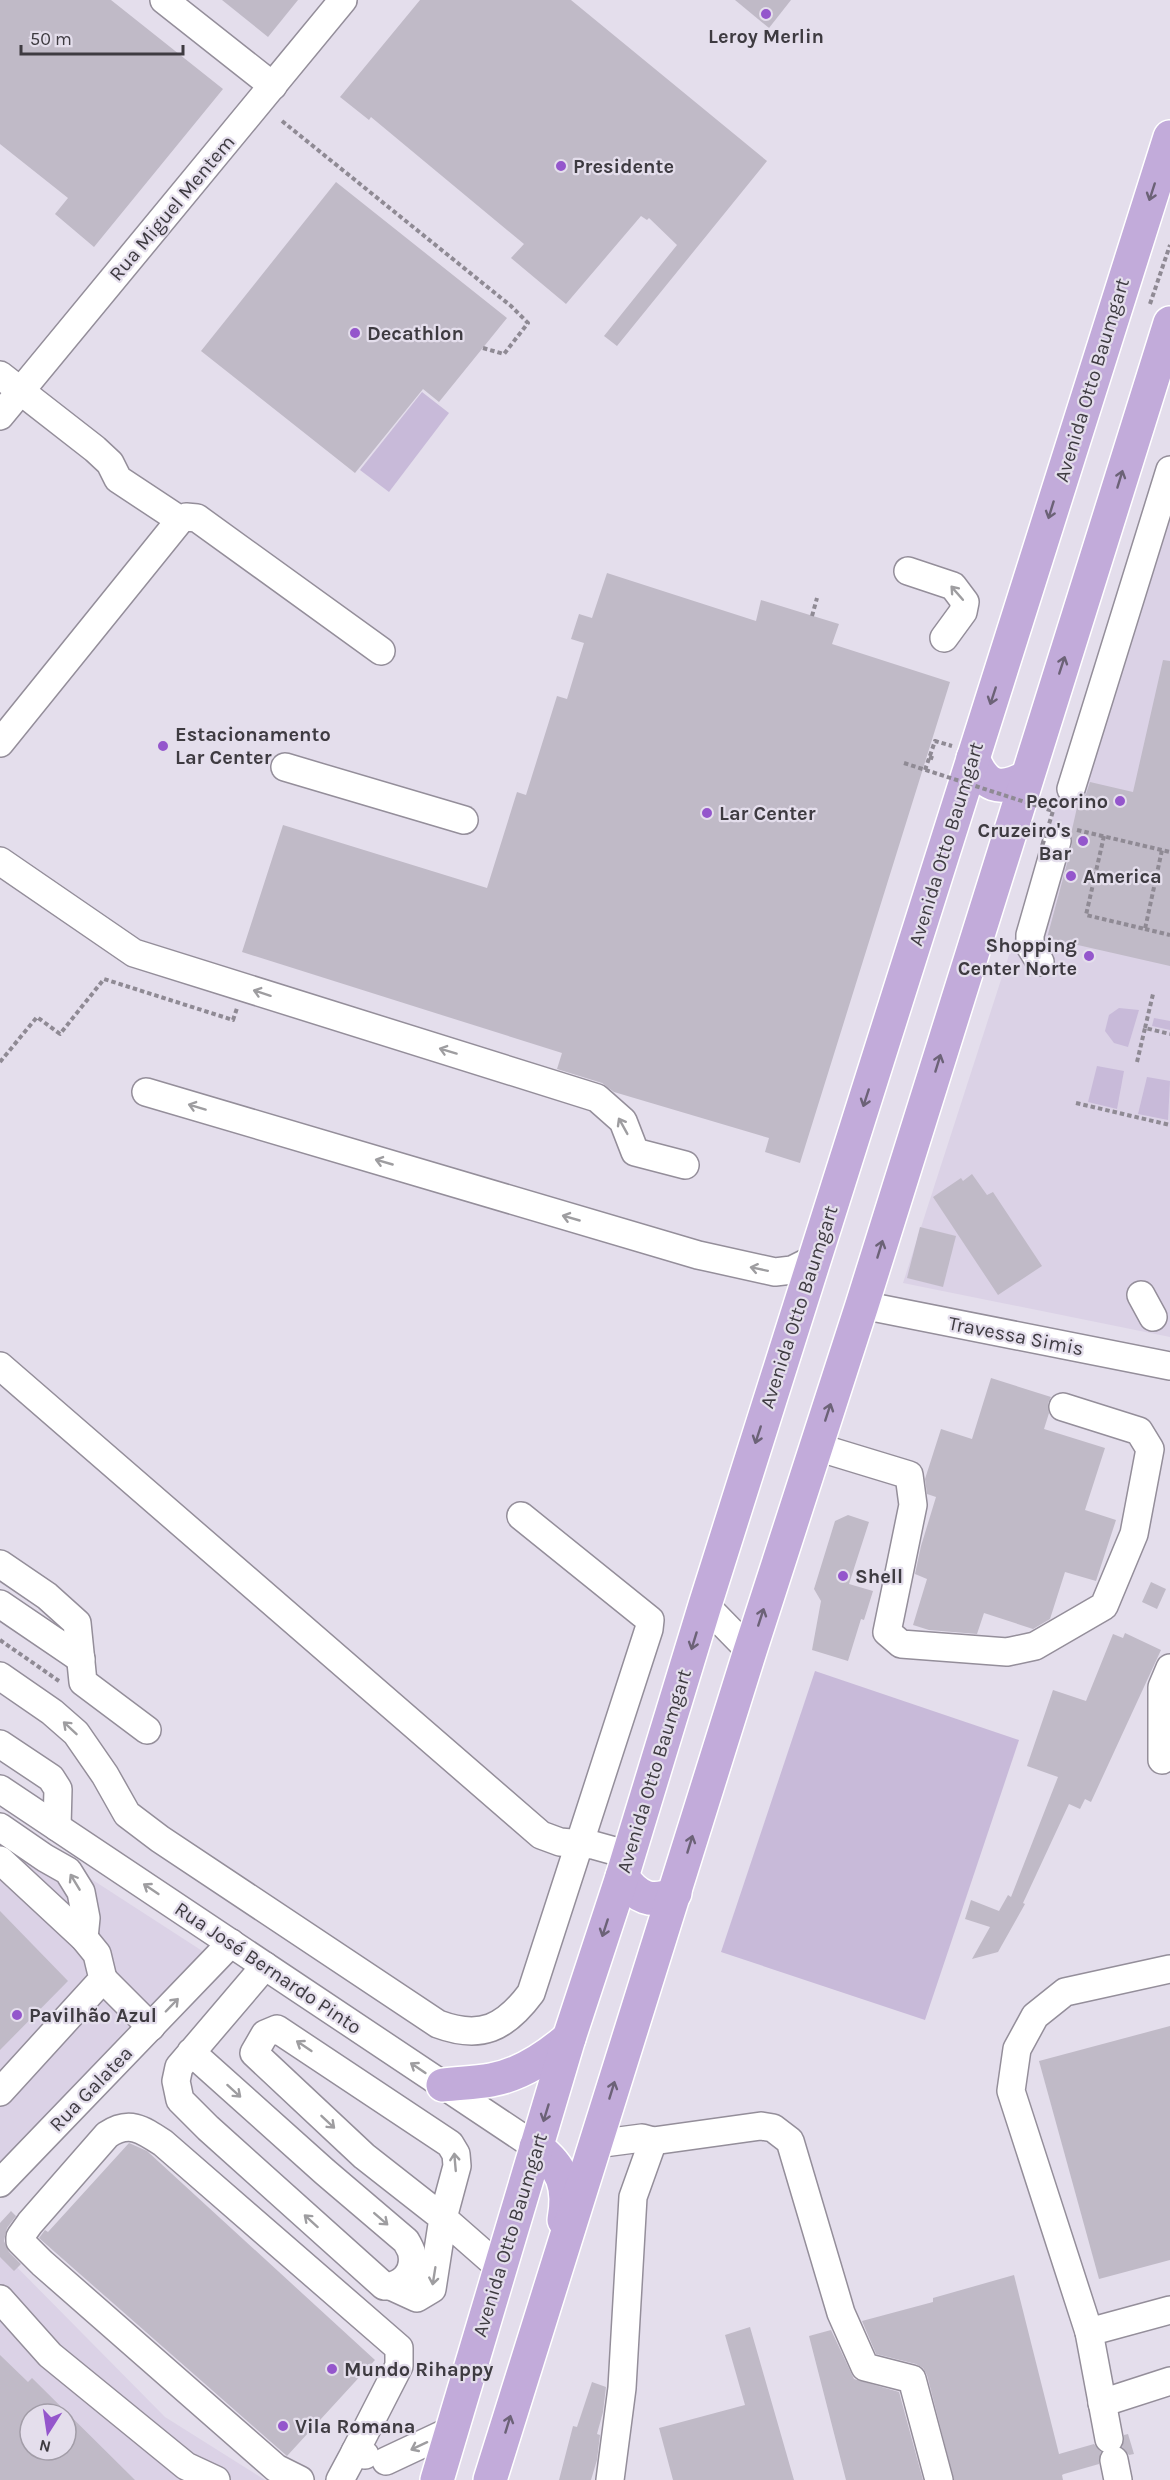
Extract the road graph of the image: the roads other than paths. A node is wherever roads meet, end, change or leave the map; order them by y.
1 (164, 0) edge
2 (344, 0) edge
3 (273, 86) junction
4 (1170, 137) edge
5 (1170, 323) edge
6 (10, 383) edge
7 (0, 416) edge
8 (1170, 470) edge
9 (180, 520) junction
10 (908, 572) dead end
11 (944, 638) dead end
12 (381, 651) dead end
13 (0, 743) edge
14 (962, 756) junction
15 (285, 767) dead end
16 (1027, 777) junction
17 (1071, 789) dead end
18 (959, 803) junction
19 (465, 820) dead end
20 (1013, 821) junction
21 (1057, 839) road end
22 (0, 861) edge
23 (1040, 962) dead end
24 (146, 1092) dead end
25 (685, 1165) dead end
26 (814, 1259) junction
27 (862, 1305) junction
28 (0, 1366) edge
29 (1170, 1366) edge
30 (1063, 1407) dead end
31 (817, 1447) junction
32 (521, 1516) dead end
33 (0, 1564) edge
34 (0, 1604) edge
35 (705, 1605) junction
36 (750, 1651) junction
37 (81, 1659) junction
38 (1170, 1668) edge
39 (0, 1676) edge
40 (147, 1730) dead end
41 (0, 1744) edge
42 (1162, 1760) dead end
43 (0, 1789) edge
44 (0, 1827) edge
45 (57, 1827) junction
46 (579, 1844) junction
47 (0, 1860) edge
48 (626, 1866) junction
49 (675, 1893) junction
50 (84, 1938) junction
51 (231, 1943) junction
52 (265, 1966) junction
53 (1170, 1969) edge
54 (102, 1979) junction
55 (196, 1980) junction
56 (233, 2003) junction
57 (151, 2027) junction
58 (569, 2038) junction
59 (191, 2052) junction
60 (443, 2085) junction
61 (0, 2092) edge
62 (653, 2141) junction
63 (596, 2144) junction
64 (536, 2147) junction
65 (364, 2156) junction
66 (325, 2172) junction
67 (0, 2183) edge
68 (443, 2218) junction
69 (563, 2246) junction
70 (500, 2268) junction
71 (393, 2287) junction
72 (0, 2299) edge
73 (1170, 2310) edge
74 (1089, 2332) junction
75 (1170, 2381) edge
76 (1102, 2403) junction
77 (452, 2430) junction
78 (377, 2461) edge
79 (1116, 2467) edge
80 (216, 2480) edge
81 (300, 2480) edge
82 (340, 2480) edge
83 (437, 2480) edge
84 (490, 2480) edge
85 (610, 2480) edge
86 (939, 2480) edge

1 - 3 street
2 - 3 street, Rua Miguel Mentem
3 - 6 street, Rua Miguel Mentem
4 -> 14 main road, Avenida Otto Baumgart
16 -> 5 main road
6 - 7 street, Rua Miguel Mentem
6 - 9 street
8 - 17 street
9 - 12 street
9 - 13 street
11 -> 10 street
14 - 16 main road
14 - 18 main road, Avenida Otto Baumgart
15 - 19 street
16 - 20 main road
18 - 20 main road
18 -> 26 main road, Avenida Otto Baumgart
27 -> 20 main road
21 - 23 street
25 -> 22 street
26 -> 24 street
26 -> 35 main road, Avenida Otto Baumgart
27 - 29 street, Travessa Simis
31 -> 27 main road
28 - 46 street
30 - 31 street
36 -> 31 main road
32 - 46 street
33 - 37 street
34 - 37 street
35 - 36 street
35 -> 48 main road, Avenida Otto Baumgart
49 -> 36 main road
37 - 40 street
38 - 42 street
46 -> 39 street
41 - 45 street
43 - 45 street, Rua José Bernardo Pinto
50 -> 44 street
51 -> 45 street, Rua José Bernardo Pinto
46 - 48 street
47 - 50 street
48 - 49 main road
48 -> 58 main road, Avenida Otto Baumgart
63 -> 49 main road
50 - 54 street
51 - 52 street, Rua José Bernardo Pinto
51 - 55 street, Rua Galatea
52 - 56 street
60 -> 52 street, Rua José Bernardo Pinto
53 - 74 street
54 - 57 street
54 - 61 street
55 - 56 street
57 -> 55 street, Rua Galatea
56 - 59 street
57 - 67 street, Rua Galatea
58 - 60 main road
58 -> 64 main road, Avenida Otto Baumgart
59 -> 66 street
71 -> 59 street
60 - 64 street, Rua José Bernardo Pinto
62 - 63 street
62 - 85 street
62 - 86 street
63 - 69 main road
64 - 69 main road
64 - 70 main road, Avenida Otto Baumgart
65 - 66 street
65 - 68 street
68 -> 65 street
66 -> 71 street
68 - 70 street
68 -> 71 street
84 -> 69 main road
70 - 77 main road, Avenida Otto Baumgart
72 - 80 street
73 - 74 street
74 - 76 street
75 - 76 street
76 - 79 street
77 -> 78 street
77 - 83 main road, Avenida Otto Baumgart
78 - 81 street
78 - 82 street

